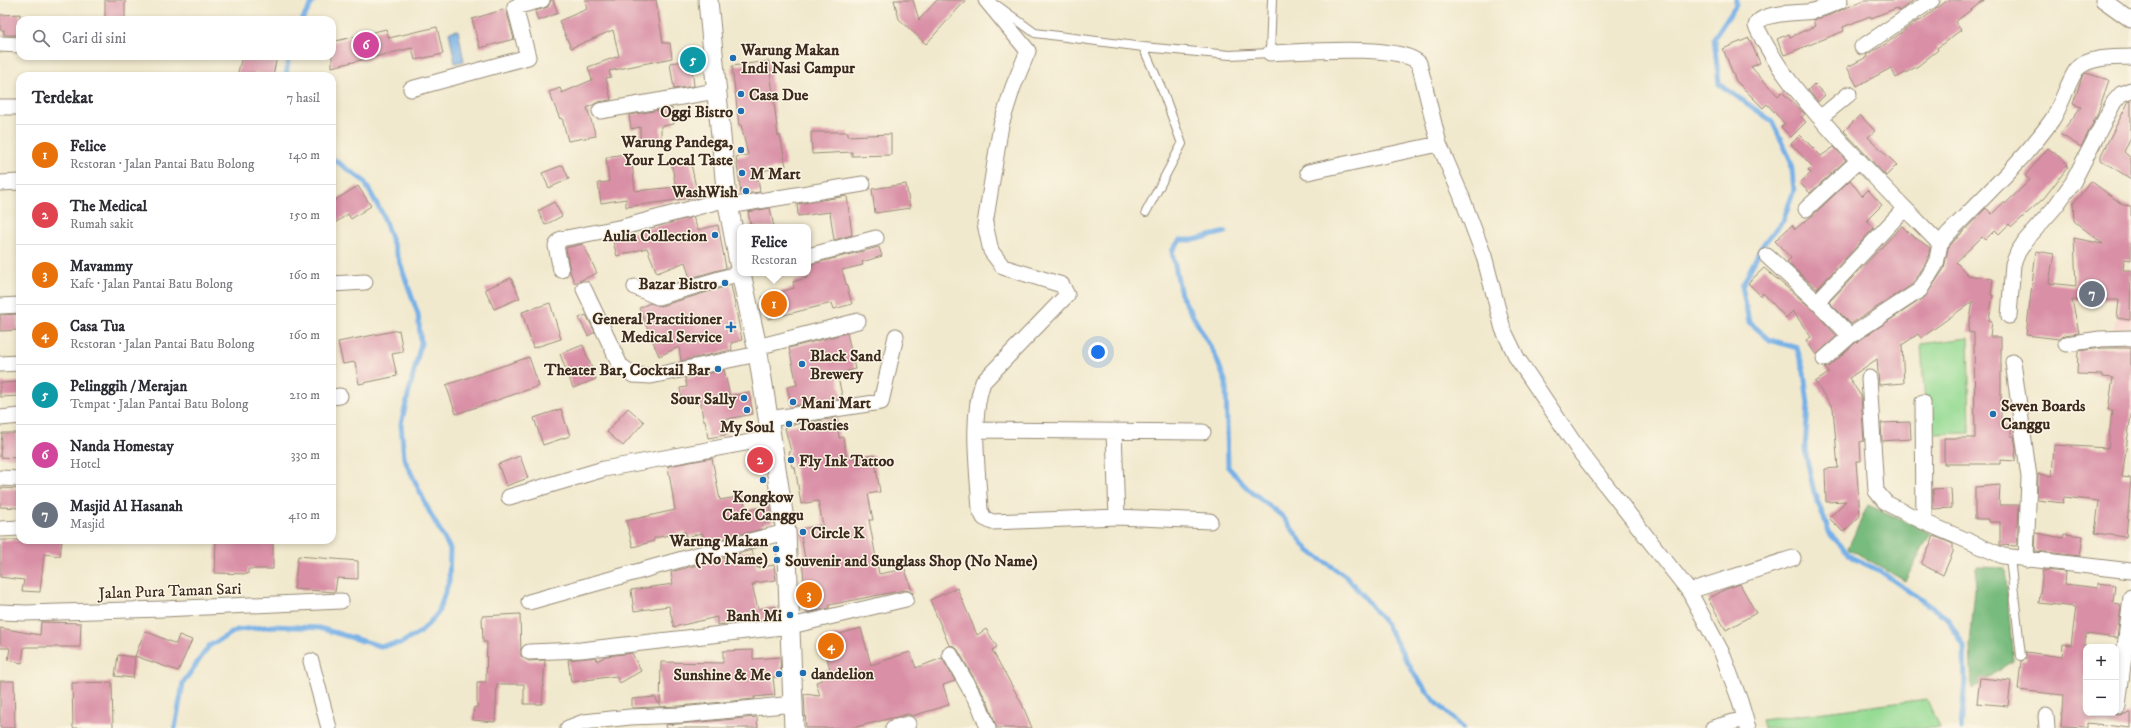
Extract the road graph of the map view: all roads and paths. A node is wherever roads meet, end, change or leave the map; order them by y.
1 (542, 0) edge
2 (708, 0) edge
3 (987, 0) edge
4 (1272, 0) edge
5 (1932, 0) edge
6 (2102, 0) edge
7 (1840, 1) dead end
8 (2131, 20) edge
9 (0, 44) edge
10 (16, 45) edge
11 (1143, 47) junction
12 (1862, 47) dead end
13 (1270, 53) junction
14 (2131, 57) edge
15 (411, 89) dead end
16 (2131, 90) edge
17 (716, 91) junction
18 (1849, 94) dead end
19 (0, 107) edge
20 (16, 107) edge
21 (600, 111) dead end
22 (1820, 118) junction
23 (1439, 144) junction
24 (1859, 160) junction
25 (1308, 172) dead end
26 (16, 182) edge
27 (0, 183) edge
28 (863, 184) dead end
29 (728, 202) junction
30 (1806, 209) dead end
31 (1904, 209) junction
32 (1146, 212) dead end
33 (876, 238) dead end
34 (1940, 244) junction
35 (737, 252) edge
36 (811, 255) edge
37 (1767, 256) dead end
38 (562, 270) dead end
39 (737, 274) edge
40 (741, 276) edge
41 (365, 282) dead end
42 (336, 284) edge
43 (635, 287) dead end
44 (584, 289) dead end
45 (1817, 302) junction
46 (16, 305) edge
47 (0, 306) edge
48 (2009, 316) dead end
49 (858, 321) dead end
50 (896, 336) dead end
51 (1850, 336) junction
52 (2131, 338) edge
53 (2066, 344) dead end
54 (757, 350) junction
55 (1824, 359) dead end
56 (2013, 362) dead end
57 (16, 363) edge
58 (0, 364) edge
59 (1869, 378) dead end
60 (1923, 402) dead end
61 (16, 416) edge
62 (0, 418) edge
63 (769, 419) junction
64 (977, 430) junction
65 (1114, 431) junction
66 (1204, 432) dead end
67 (772, 438) junction
68 (0, 478) edge
69 (16, 479) edge
70 (509, 498) dead end
71 (1117, 517) junction
72 (1210, 521) dead end
73 (1924, 522) junction
74 (16, 528) edge
75 (0, 529) edge
76 (786, 532) junction
77 (1793, 558) dead end
78 (2010, 558) junction
79 (2026, 560) junction
80 (2131, 571) edge
81 (1689, 591) junction
82 (2131, 597) edge
83 (906, 600) dead end
84 (342, 601) dead end
85 (529, 602) dead end
86 (0, 612) edge
87 (791, 626) junction
88 (529, 652) dead end
89 (950, 654) dead end
90 (2021, 656) dead end
91 (311, 661) dead end
92 (794, 704) junction
93 (2122, 706) edge
94 (1746, 723) edge
95 (908, 724) dead end
96 (329, 728) edge
97 (568, 728) edge
98 (794, 728) edge
99 (893, 728) edge
100 (988, 728) edge
101 (1713, 728) edge

1 - 15 street
2 - 17 street
3 - 11 lane
3 - 64 street
4 - 13 lane
5 - 12 street
6 - 8 street
7 - 22 street
9 - 10 street
11 - 13 lane
11 - 32 lane
13 - 23 street
14 - 34 street
16 - 48 street
17 - 21 street
17 - 29 street
18 - 22 street
19 - 20 street
22 - 24 street
23 - 25 street
23 - 81 street
24 - 30 street
24 - 31 street
26 - 27 street
28 - 29 street
29 - 35 street
29 - 38 street
31 - 34 street
31 - 45 street
33 - 36 street
34 - 51 street
37 - 45 street
39 - 43 street
40 - 54 street
41 - 42 street
44 - 54 street
45 - 51 street
46 - 47 street
49 - 54 street
50 - 63 street
51 - 55 street
52 - 53 street
54 - 63 street
56 - 79 street
57 - 58 street
59 - 73 street
60 - 73 street
61 - 62 street
63 - 67 street
64 - 65 street
64 - 71 street
65 - 66 street
65 - 71 street
67 - 70 street
67 - 76 street
68 - 69 street
71 - 72 street
73 - 78 street
74 - 75 street
76 - 85 street
76 - 87 street
77 - 81 street
78 - 79 street
78 - 90 lane
79 - 80 street
81 - 94 street
82 - 93 street
83 - 87 street
84 - 86 street, Jalan Pura Taman Sari
87 - 88 street
87 - 92 street
89 - 100 street
91 - 96 street
92 - 97 street
92 - 98 street
94 - 101 street
95 - 99 street

